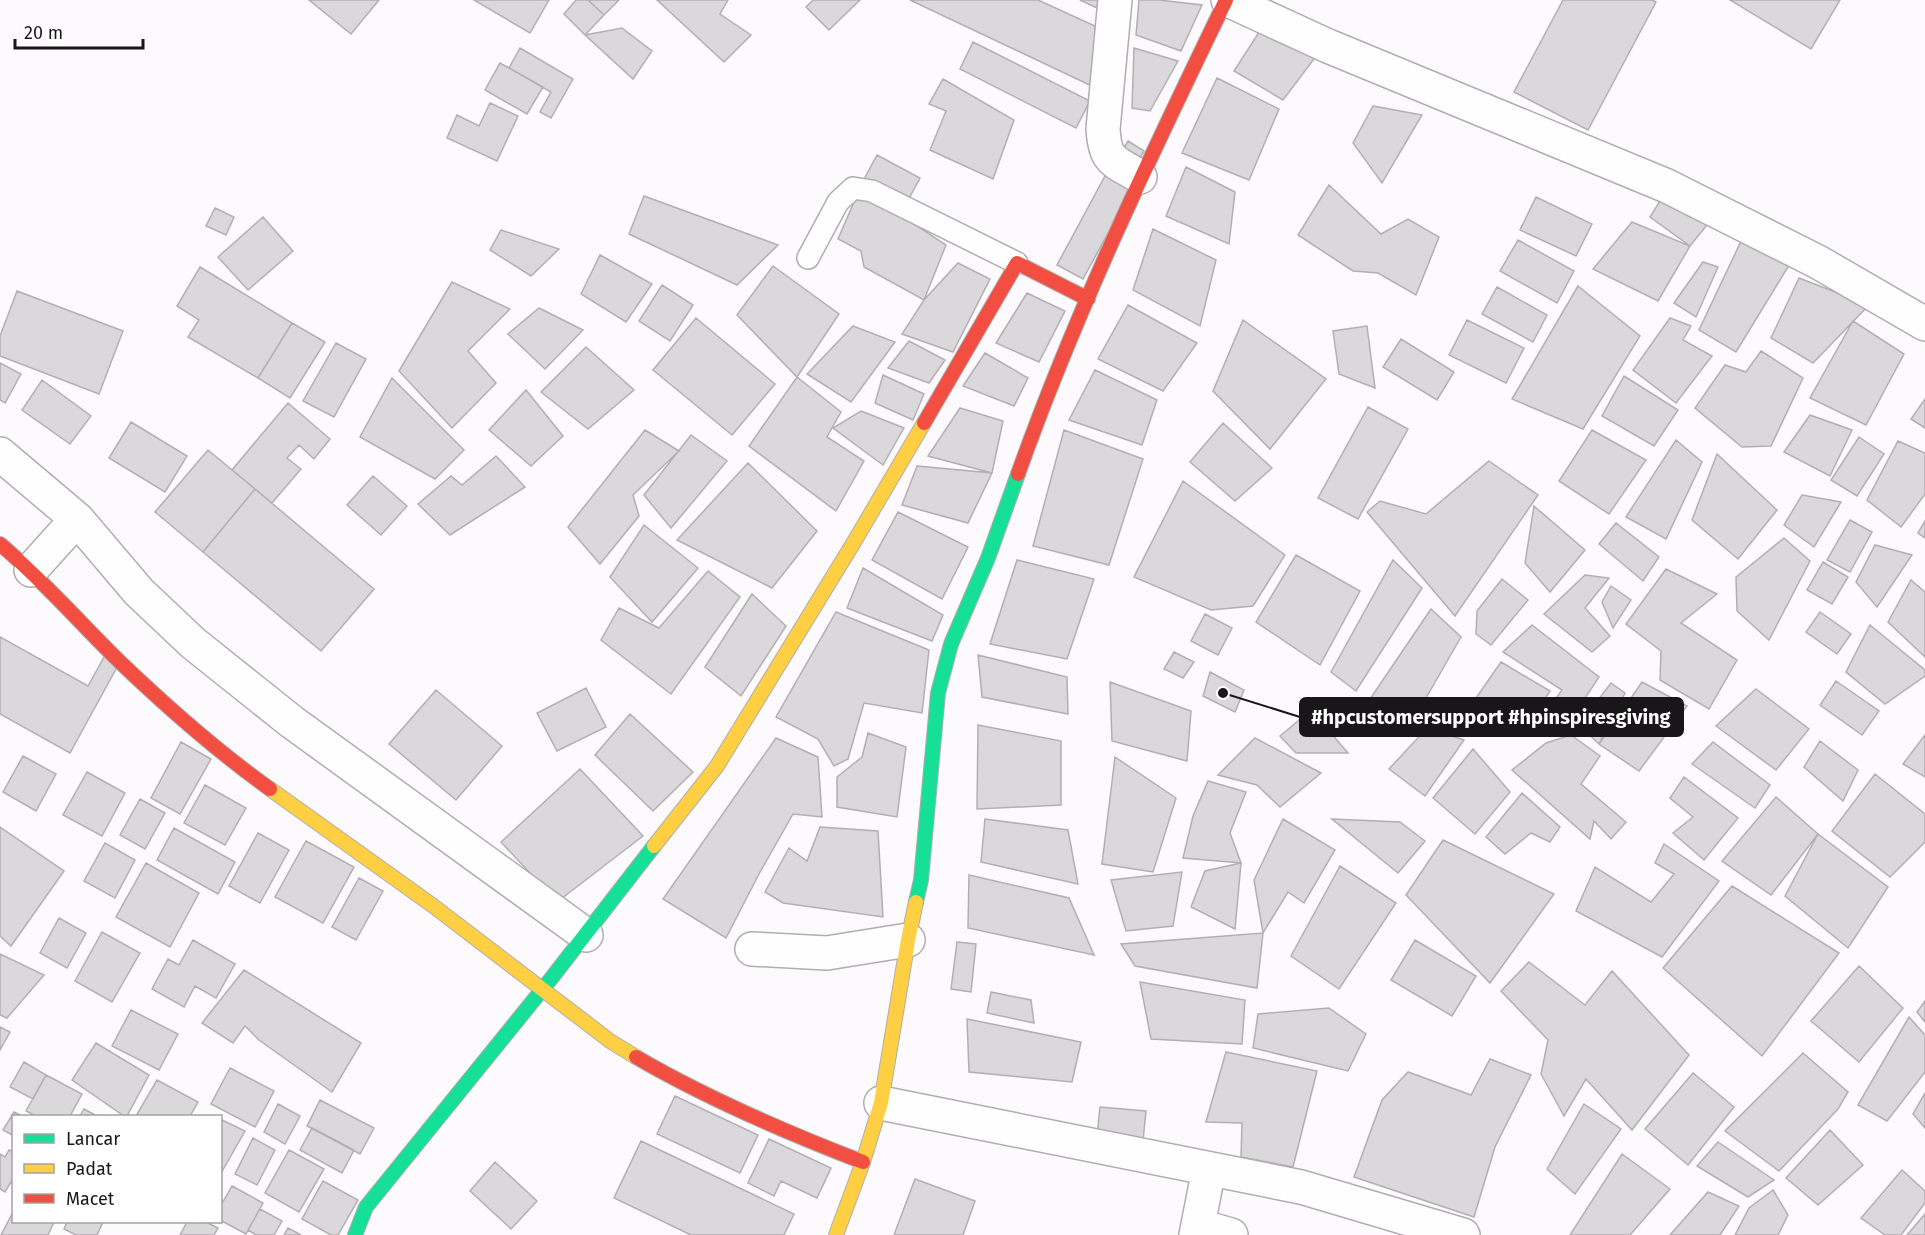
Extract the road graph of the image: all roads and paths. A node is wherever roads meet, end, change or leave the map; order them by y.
1 (1115, 0) edge
2 (1227, 0) edge
3 (1140, 177) junction
4 (808, 258) dead end
5 (1017, 263) junction
6 (1088, 299) junction
7 (1925, 324) edge
8 (0, 454) edge
9 (73, 524) junction
10 (0, 544) edge
11 (35, 566) junction
12 (583, 938) junction
13 (908, 940) junction
14 (752, 949) dead end
15 (547, 985) junction
16 (880, 1107) junction
17 (863, 1162) junction
18 (1202, 1198) edge
19 (354, 1235) edge
20 (836, 1235) edge
21 (1231, 1235) edge
22 (1462, 1235) edge

1 - 3 street
2 - 3 street
2 - 7 street
3 - 6 street
4 - 5 lane
5 - 6 street
5 - 12 street
6 - 13 street
8 - 9 street
9 - 11 street
9 - 12 street
10 - 11 street
11 - 15 street
12 - 15 street
13 - 14 street
13 - 16 street
15 - 17 street
15 - 19 street
16 - 17 street
16 - 18 street
17 - 20 street
18 - 21 street
18 - 22 street

